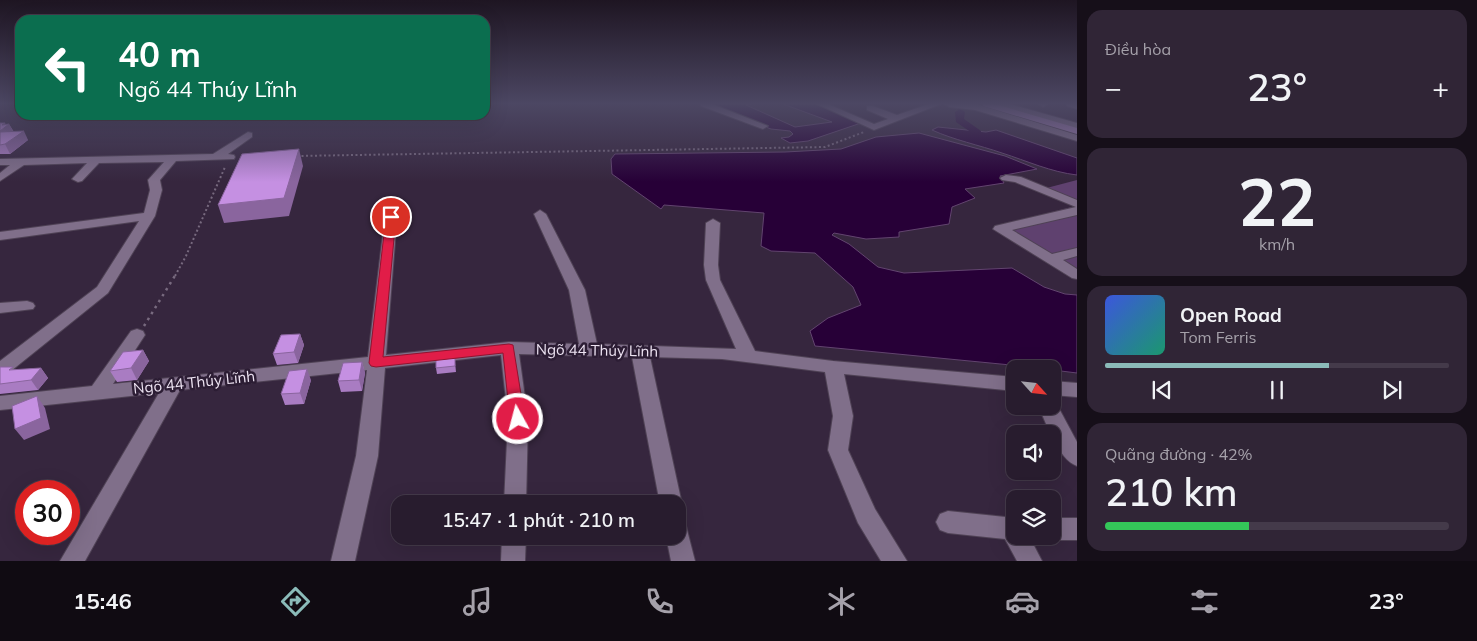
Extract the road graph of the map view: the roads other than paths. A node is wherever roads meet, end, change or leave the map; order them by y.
1 (1052, 130) edge
2 (248, 135) dead end
3 (1077, 138) edge
4 (216, 157) junction
5 (230, 157) road end
6 (173, 158) junction
7 (97, 159) junction
8 (22, 161) junction
9 (0, 162) edge
10 (0, 178) edge
11 (1006, 178) dead end
12 (78, 179) dead end
13 (1077, 204) edge
14 (1077, 210) edge
15 (540, 214) dead end
16 (149, 216) junction
17 (391, 217) dead end
18 (713, 222) dead end
19 (0, 236) edge
20 (1077, 252) edge
21 (1050, 259) junction
22 (1077, 275) edge
23 (27, 306) dead end
24 (0, 308) edge
25 (137, 335) road end
26 (509, 348) junction
27 (589, 349) junction
28 (640, 351) junction
29 (748, 355) junction
30 (376, 363) junction
31 (833, 367) junction
32 (0, 370) edge
33 (1006, 383) edge
34 (174, 384) junction
35 (1061, 389) edge
36 (1077, 390) edge
37 (97, 393) junction
38 (0, 403) edge
39 (1053, 415) edge
40 (1073, 447) edge
41 (515, 495) edge
42 (669, 495) edge
43 (948, 522) dead end
44 (1061, 529) edge
45 (1077, 529) edge
46 (1006, 531) edge
47 (514, 545) edge
48 (680, 545) edge
49 (1022, 545) edge
50 (72, 561) edge
51 (343, 561) edge
52 (513, 561) edge
53 (683, 561) edge
54 (895, 561) edge
55 (1030, 561) edge

1 - 3 street
2 - 4 street
4 - 5 street
4 - 6 street
6 - 7 street
6 - 16 street
7 - 8 street
7 - 12 street
8 - 9 street
8 - 10 street
11 - 13 street
14 - 21 street
15 - 27 street
16 - 19 street
16 - 32 street
17 - 30 street
18 - 29 street
20 - 21 street
21 - 22 street
23 - 24 street
25 - 37 street
26 - 27 street, Ngõ 44 Thúy Lĩnh
26 - 30 street, Ngõ 44 Thúy Lĩnh
26 - 41 street
27 - 28 street, Ngõ 44 Thúy Lĩnh
28 - 29 street, Ngõ 44 Thúy Lĩnh
28 - 42 street
29 - 31 street, Ngõ 44 Thúy Lĩnh
30 - 34 street, Ngõ 44 Thúy Lĩnh
30 - 51 street
31 - 33 street, Ngõ 44 Thúy Lĩnh
31 - 54 street
34 - 37 street, Ngõ 44 Thúy Lĩnh
34 - 50 street
35 - 36 street
37 - 38 street, Ngõ 44 Thúy Lĩnh
39 - 40 street
43 - 46 street
44 - 45 street
47 - 52 street
48 - 53 street
49 - 55 street

